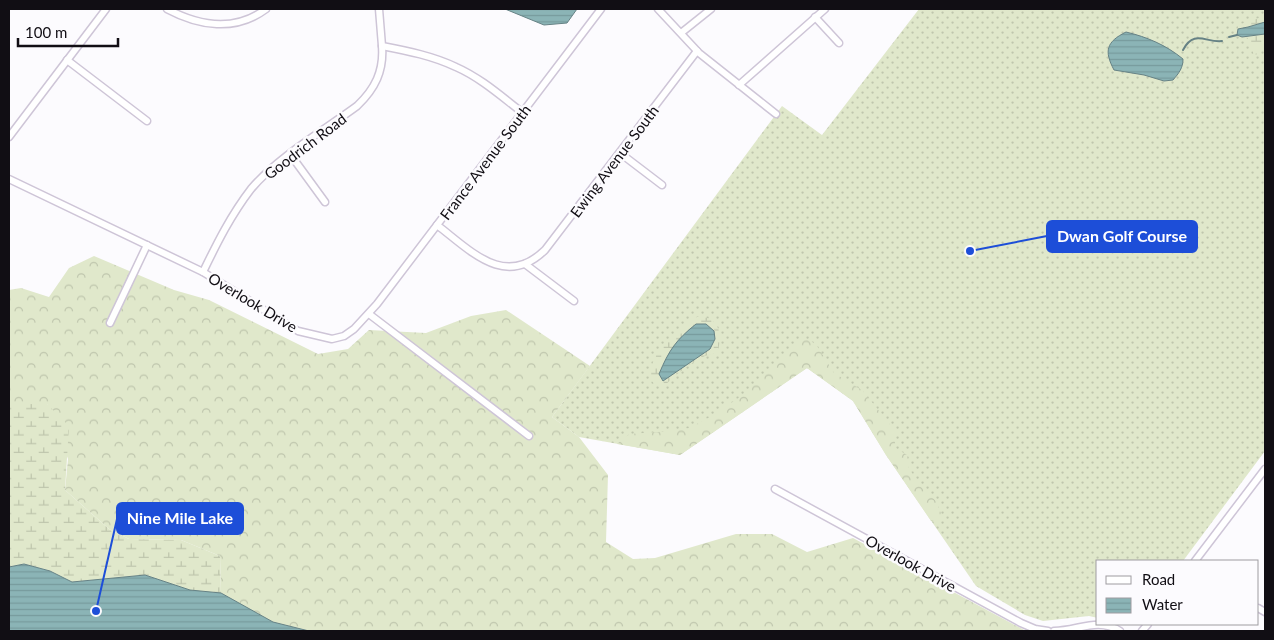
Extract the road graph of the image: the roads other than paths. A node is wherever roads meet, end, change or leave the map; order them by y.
1 (106, 9) edge
2 (167, 9) edge
3 (266, 9) edge
4 (379, 9) edge
5 (601, 9) edge
6 (658, 9) edge
7 (711, 9) edge
8 (825, 9) edge
9 (816, 17) junction
10 (681, 33) junction
11 (839, 43) dead end
12 (382, 46) junction
13 (697, 51) junction
14 (67, 60) junction
15 (739, 85) junction
16 (523, 113) junction
17 (776, 114) dead end
18 (147, 121) dead end
19 (9, 137) edge
20 (620, 152) junction
21 (290, 154) junction
22 (9, 179) edge
23 (662, 185) dead end
24 (325, 202) dead end
25 (437, 225) junction
26 (147, 245) junction
27 (525, 264) junction
28 (203, 272) junction
29 (574, 301) dead end
30 (369, 314) junction
31 (110, 323) dead end
32 (529, 436) dead end
33 (1265, 469) edge
34 (775, 489) dead end
35 (1197, 560) edge
36 (1096, 624) edge
37 (1102, 625) edge
38 (1048, 631) edge
39 (1054, 631) edge
40 (1120, 631) edge

1 - 14 street
2 - 3 street
4 - 12 street, Goodrich Road
5 - 16 street, France Avenue South
6 - 10 street
7 - 10 street
8 - 9 street
9 - 11 street
9 - 15 street
10 - 13 street
12 - 16 street
12 - 21 street, Goodrich Road
13 - 15 street
13 - 20 street, Ewing Avenue South
14 - 18 street
14 - 19 street
15 - 17 street
16 - 25 street, France Avenue South
20 - 23 street
20 - 27 street, Ewing Avenue South
21 - 24 street
21 - 28 street, Goodrich Road
22 - 26 street, Overlook Drive
25 - 27 street
25 - 30 street, France Avenue South
26 - 28 street, Overlook Drive
26 - 31 street
27 - 29 street
28 - 30 street, Overlook Drive
30 - 32 street
33 - 35 street
34 - 38 street, Overlook Drive
36 - 39 street
37 - 40 street

